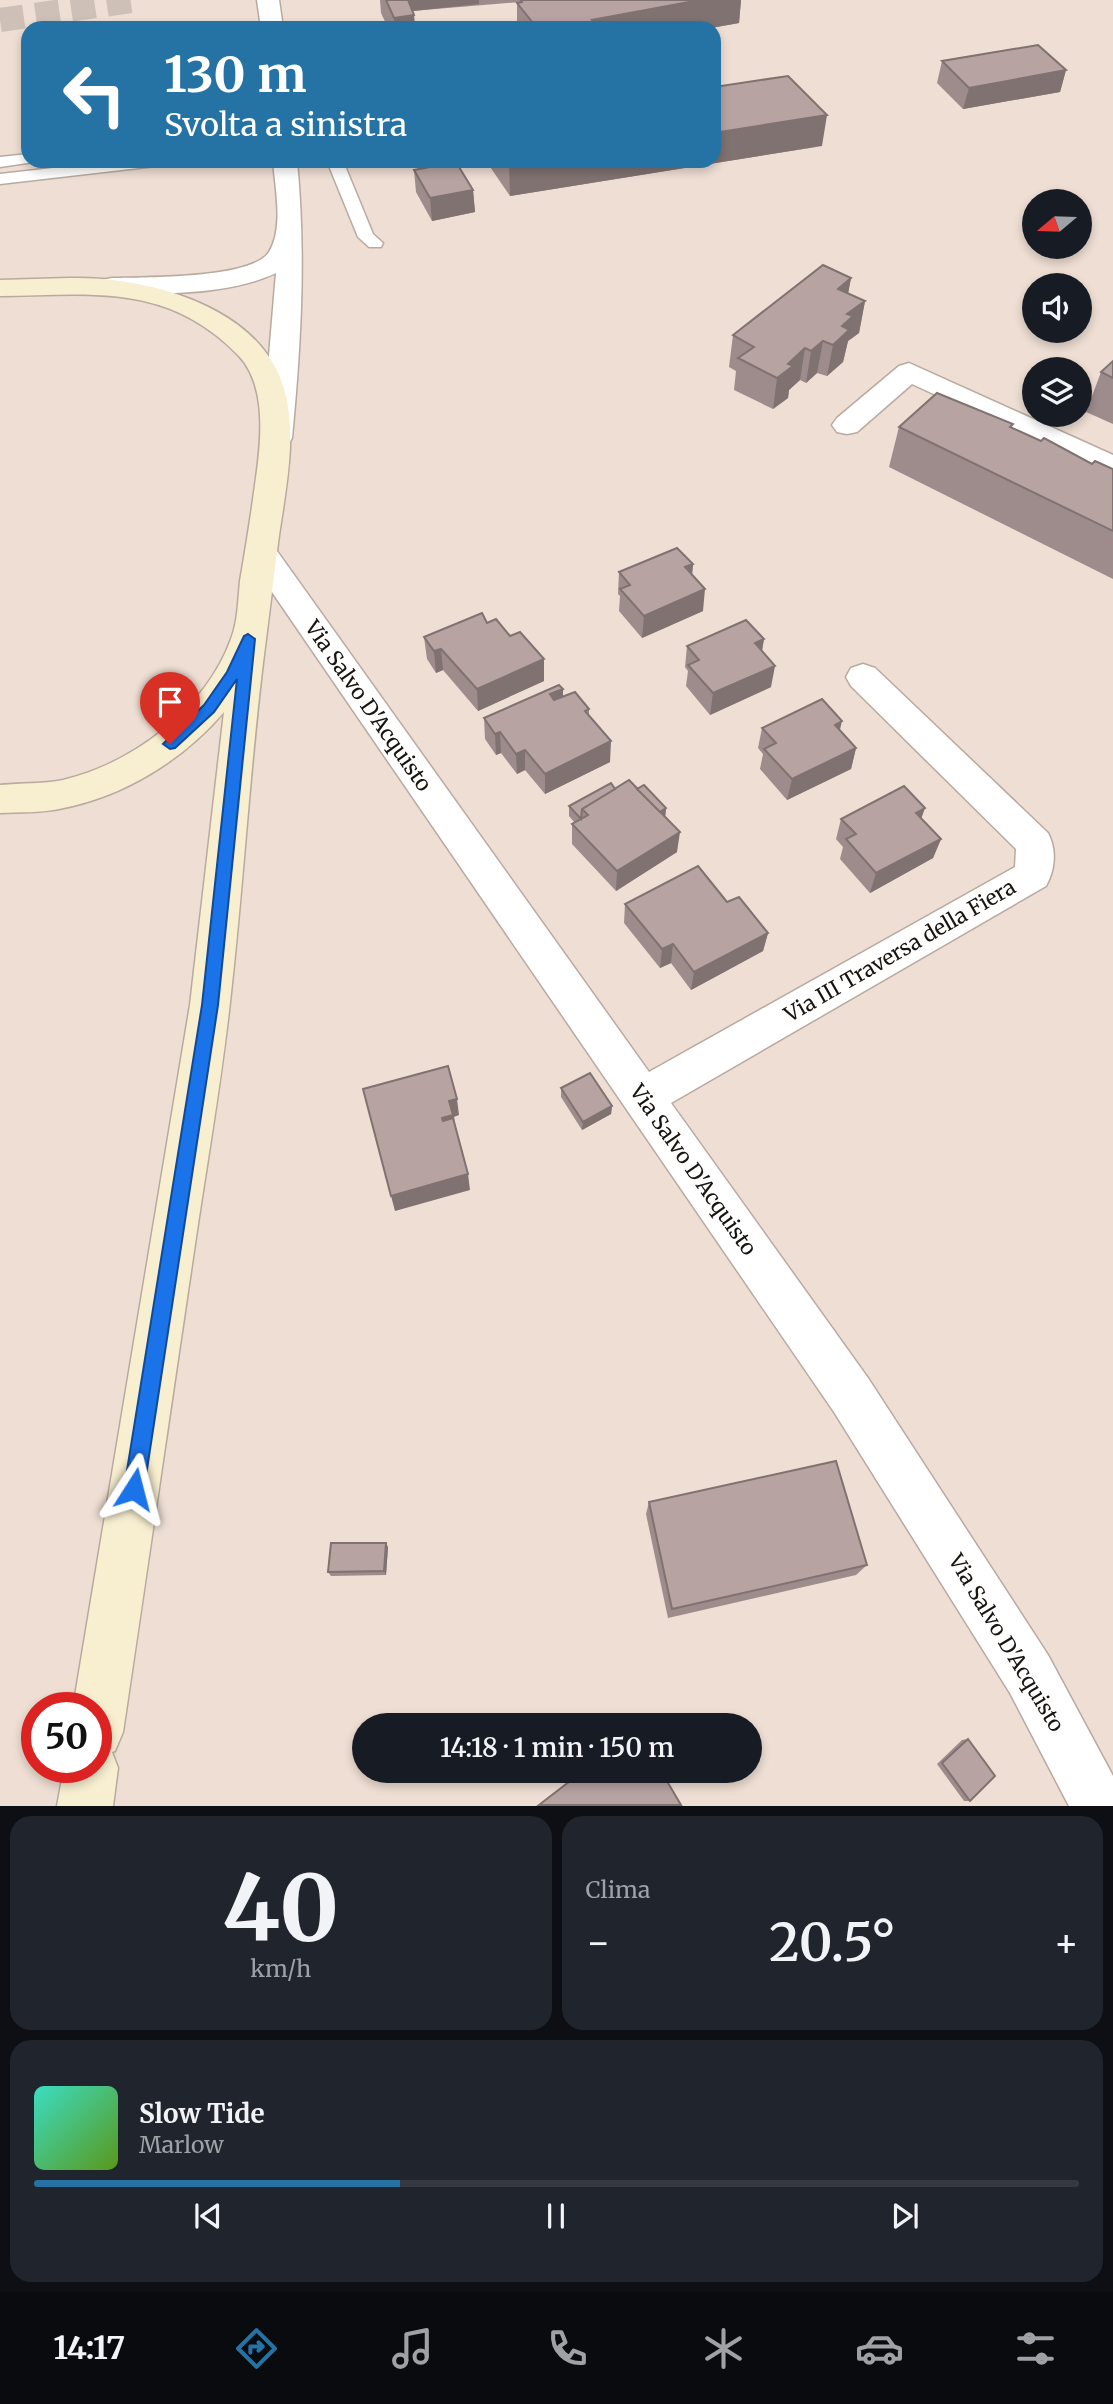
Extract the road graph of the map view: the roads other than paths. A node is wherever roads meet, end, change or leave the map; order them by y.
1 (268, 0) edge
2 (271, 21) edge
3 (21, 160) edge
4 (0, 162) edge
5 (95, 168) edge
6 (291, 168) edge
7 (338, 168) edge
8 (0, 179) edge
9 (289, 230) junction
10 (376, 243) dead end
11 (112, 286) junction
12 (7, 289) edge
13 (847, 425) dead end
14 (276, 449) junction
15 (1113, 467) edge
16 (261, 552) junction
17 (248, 639) junction
18 (863, 677) dead end
19 (0, 799) edge
20 (642, 1097) junction
21 (102, 1692) edge
22 (89, 1783) edge
23 (85, 1805) edge
24 (1100, 1805) edge

1 - 2 street
3 - 4 lane
5 - 8 lane
6 - 9 street
7 - 10 lane
9 - 11 street
9 - 14 street
11 - 12 main road
11 - 14 main road
13 - 15 street
14 - 16 main road
16 - 17 main road
16 - 20 street, Via Salvo D'Acquisto
17 - 19 main road
17 - 21 main road
18 - 20 street, Via III Traversa della Fiera
20 - 24 street, Via Salvo D'Acquisto
22 - 23 main road

